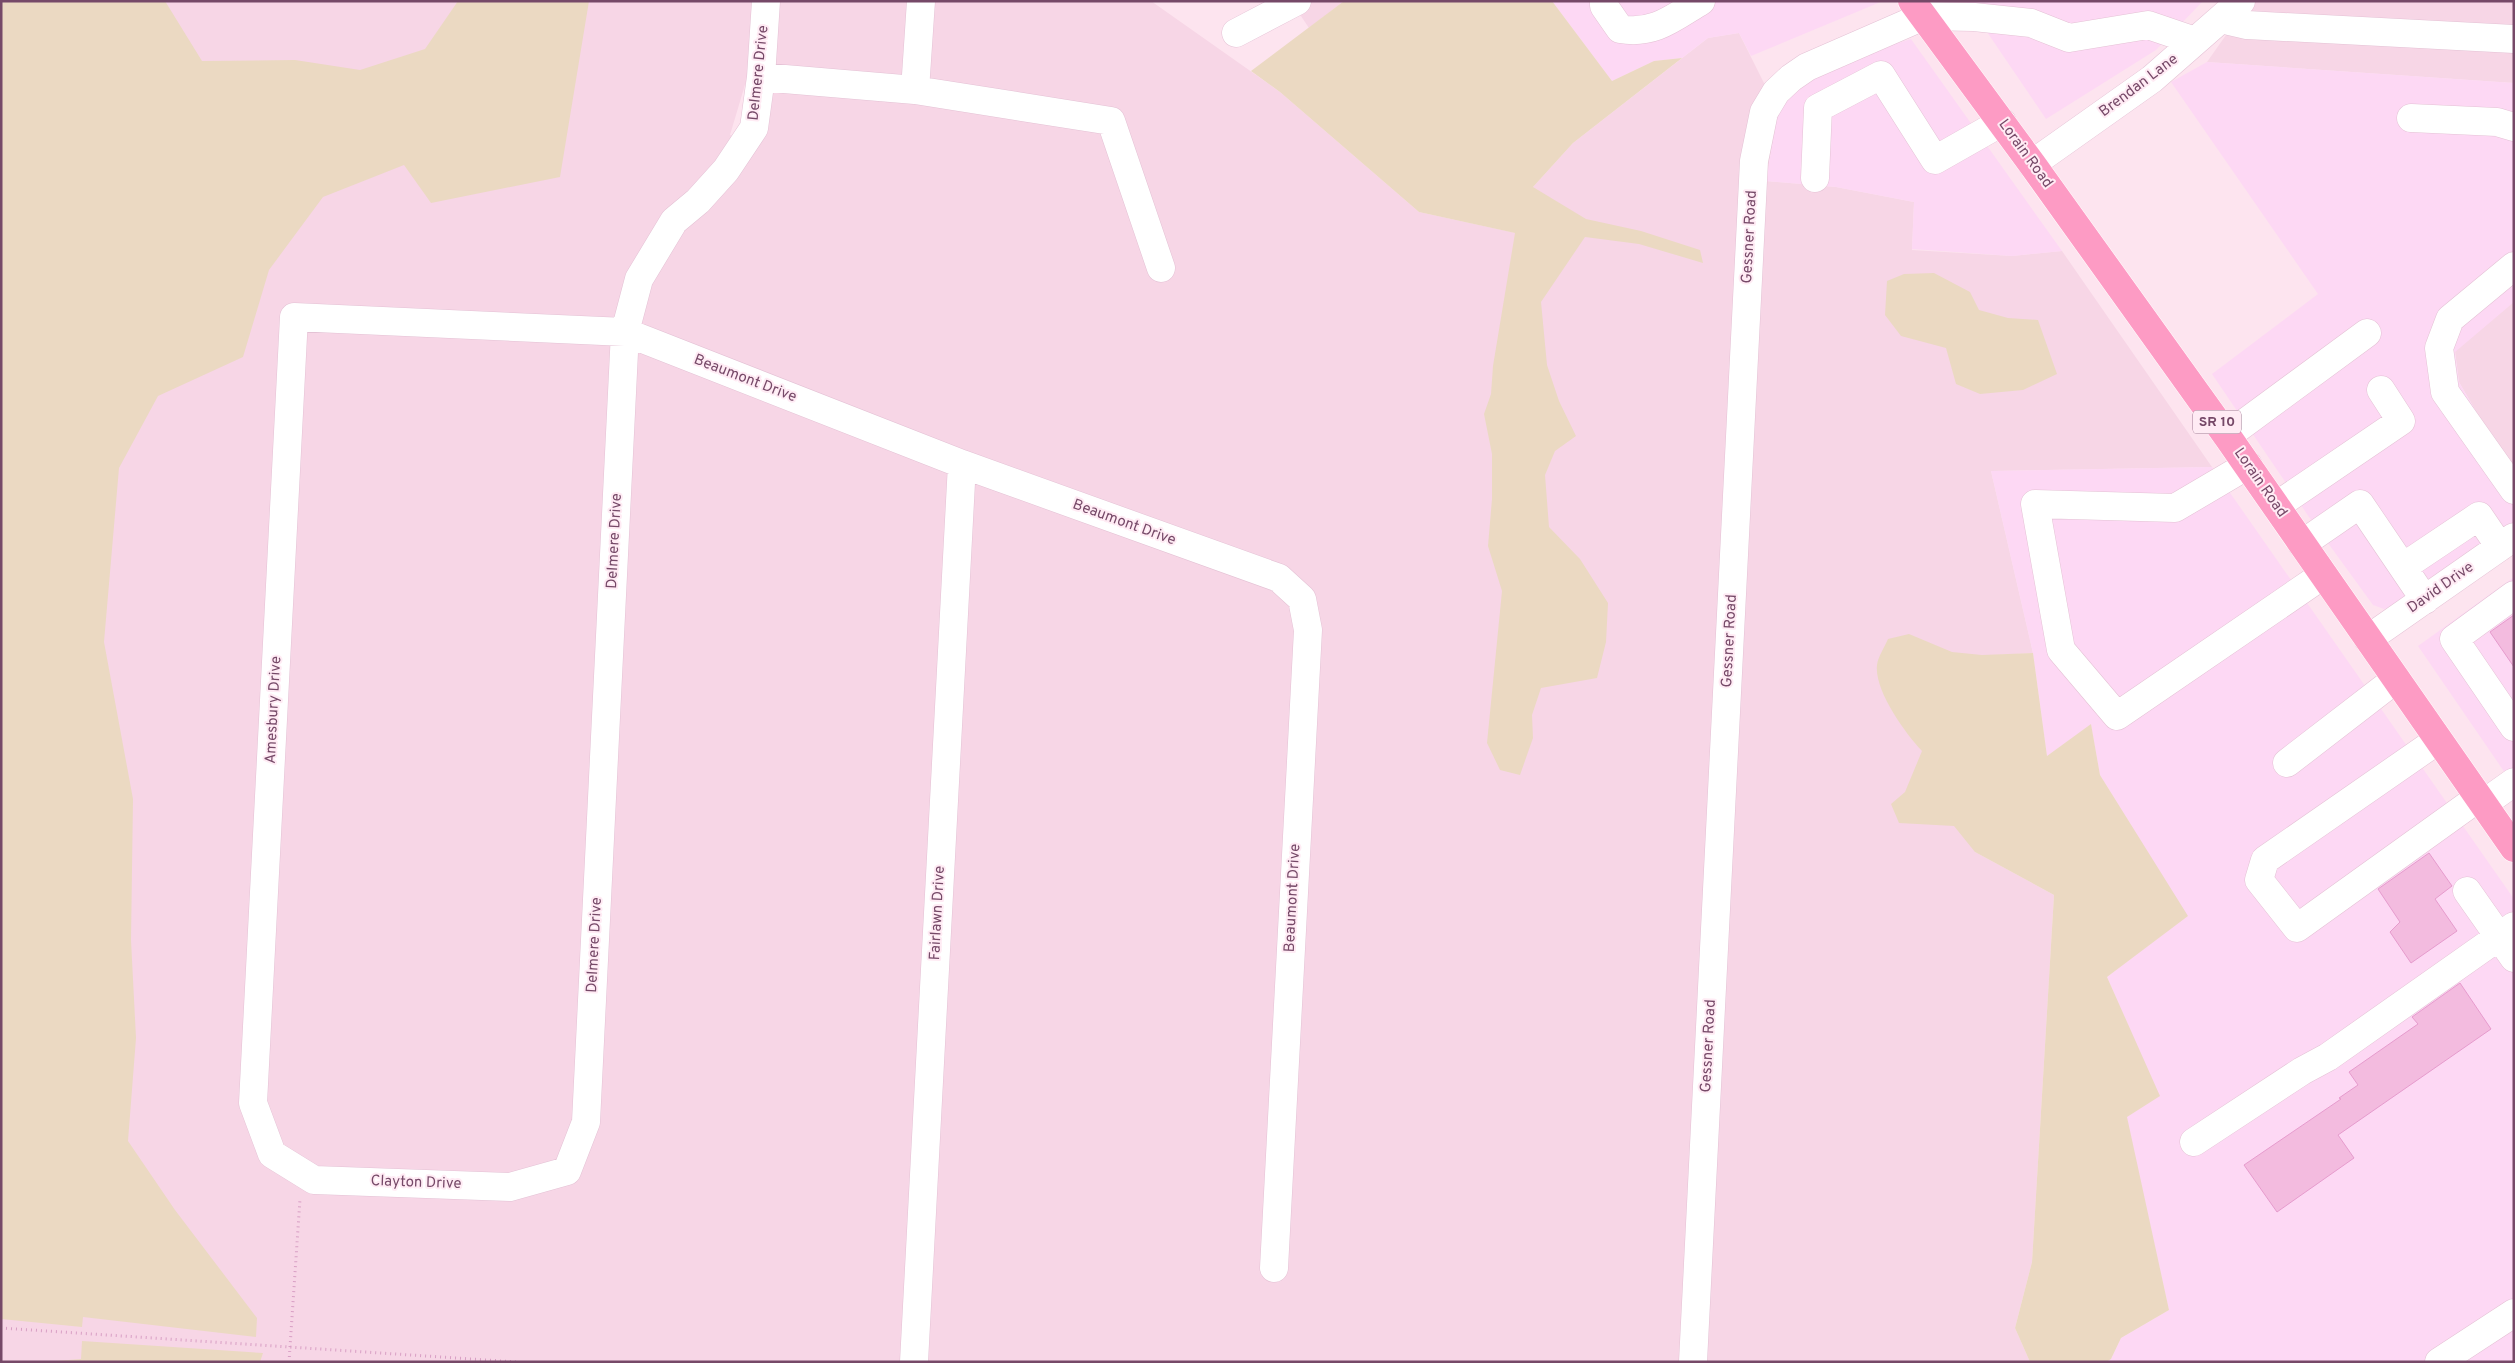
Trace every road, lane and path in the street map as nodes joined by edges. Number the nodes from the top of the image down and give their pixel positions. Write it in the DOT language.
graph roads {
  1 [pos="766,1"];
  2 [pos="921,1"];
  3 [pos="1297,1"];
  4 [pos="1604,1"];
  5 [pos="1701,1"];
  6 [pos="1918,8"];
  7 [pos="2231,10"];
  8 [pos="1236,33"];
  9 [pos="2514,39"];
  10 [pos="2195,41"];
  11 [pos="1828,58"];
  12 [pos="761,77"];
  13 [pos="915,90"];
  14 [pos="1848,92"];
  15 [pos="2411,118"];
  16 [pos="2002,122"];
  17 [pos="2514,127"];
  18 [pos="2032,164"];
  19 [pos="1815,178"];
  20 [pos="2514,266"];
  21 [pos="1161,268"];
  22 [pos="294,317"];
  23 [pos="625,332"];
  24 [pos="2367,333"];
  25 [pos="2380,390"];
  26 [pos="2227,436"];
  27 [pos="962,464"];
  28 [pos="2248,465"];
  29 [pos="2514,490"];
  30 [pos="2276,506"];
  31 [pos="2507,542"];
  32 [pos="2302,544"];
  33 [pos="2403,567"];
  34 [pos="2323,575"];
  35 [pos="2514,595"];
  36 [pos="2425,600"];
  37 [pos="2368,639"];
  38 [pos="2396,680"];
  39 [pos="2514,727"];
  40 [pos="2438,740"];
  41 [pos="2287,763"];
  42 [pos="2514,782"];
  43 [pos="2480,801"];
  44 [pos="2514,848"];
  45 [pos="2467,891"];
  46 [pos="2509,940"];
  47 [pos="253,1103"];
  48 [pos="586,1122"];
  49 [pos="2194,1142"];
  50 [pos="300,1198"];
  51 [pos="1274,1268"];
  52 [pos="2514,1313"];
  53 [pos="1,1328"];
  54 [pos="290,1347"];
  55 [pos="289,1362"];
  56 [pos="517,1362"];
  57 [pos="914,1362"];
  58 [pos="1693,1362"];
  59 [pos="2439,1362"];
  1 -- 12 [label="street, Delmere Drive"];
  2 -- 13 [label="street"];
  3 -- 8 [label="street"];
  4 -- 5 [label="street"];
  6 -- 10 [label="street"];
  6 -- 11 [label="street, Gessner Road"];
  6 -- 16 [label="main road, Lorain Road / SR 10"];
  7 -- 9 [label="street"];
  7 -- 10 [label="street, Brendan Lane"];
  10 -- 18 [label="street, Brendan Lane"];
  11 -- 14 [label="street"];
  11 -- 58 [label="street, Gessner Road"];
  12 -- 13 [label="street"];
  12 -- 23 [label="street, Delmere Drive"];
  13 -- 21 [label="street"];
  14 -- 16 [label="street"];
  14 -- 19 [label="street"];
  15 -- 17 [label="street"];
  16 -- 18 [label="main road, Lorain Road / SR 10"];
  18 -- 26 [label="main road, Lorain Road / SR 10"];
  20 -- 29 [label="street"];
  22 -- 23 [label="street, Beaumont Drive"];
  22 -- 47 [label="street, Amesbury Drive"];
  23 -- 27 [label="street, Beaumont Drive"];
  23 -- 48 [label="street, Delmere Drive"];
  24 -- 26 [label="street"];
  25 -- 30 [label="street"];
  26 -- 28 [label="main road, Lorain Road / SR 10"];
  27 -- 51 [label="street, Beaumont Drive"];
  27 -- 57 [label="street, Fairlawn Drive"];
  28 -- 30 [label="main road, Lorain Road / SR 10"];
  28 -- 34 [label="street"];
  30 -- 32 [label="main road, Lorain Road / SR 10"];
  31 -- 33 [label="street"];
  31 -- 36 [label="street, David Drive"];
  32 -- 33 [label="street"];
  32 -- 34 [label="main road, Lorain Road / SR 10"];
  33 -- 36 [label="street"];
  34 -- 37 [label="main road, Lorain Road / SR 10"];
  35 -- 39 [label="street"];
  36 -- 37 [label="street, David Drive"];
  37 -- 38 [label="main road, Lorain Road / SR 10"];
  38 -- 40 [label="main road, Lorain Road / SR 10"];
  38 -- 41 [label="street"];
  40 -- 43 [label="main road, Lorain Road / SR 10"];
  40 -- 43 [label="street"];
  42 -- 43 [label="street"];
  43 -- 44 [label="main road, Lorain Road / SR 10"];
  45 -- 46 [label="street"];
  46 -- 49 [label="street"];
  47 -- 48 [label="street, Clayton Drive"];
  50 -- 54 [label="path"];
  52 -- 59 [label="street"];
  53 -- 54 [label="path"];
  54 -- 55 [label="path"];
  54 -- 56 [label="path"];
}
